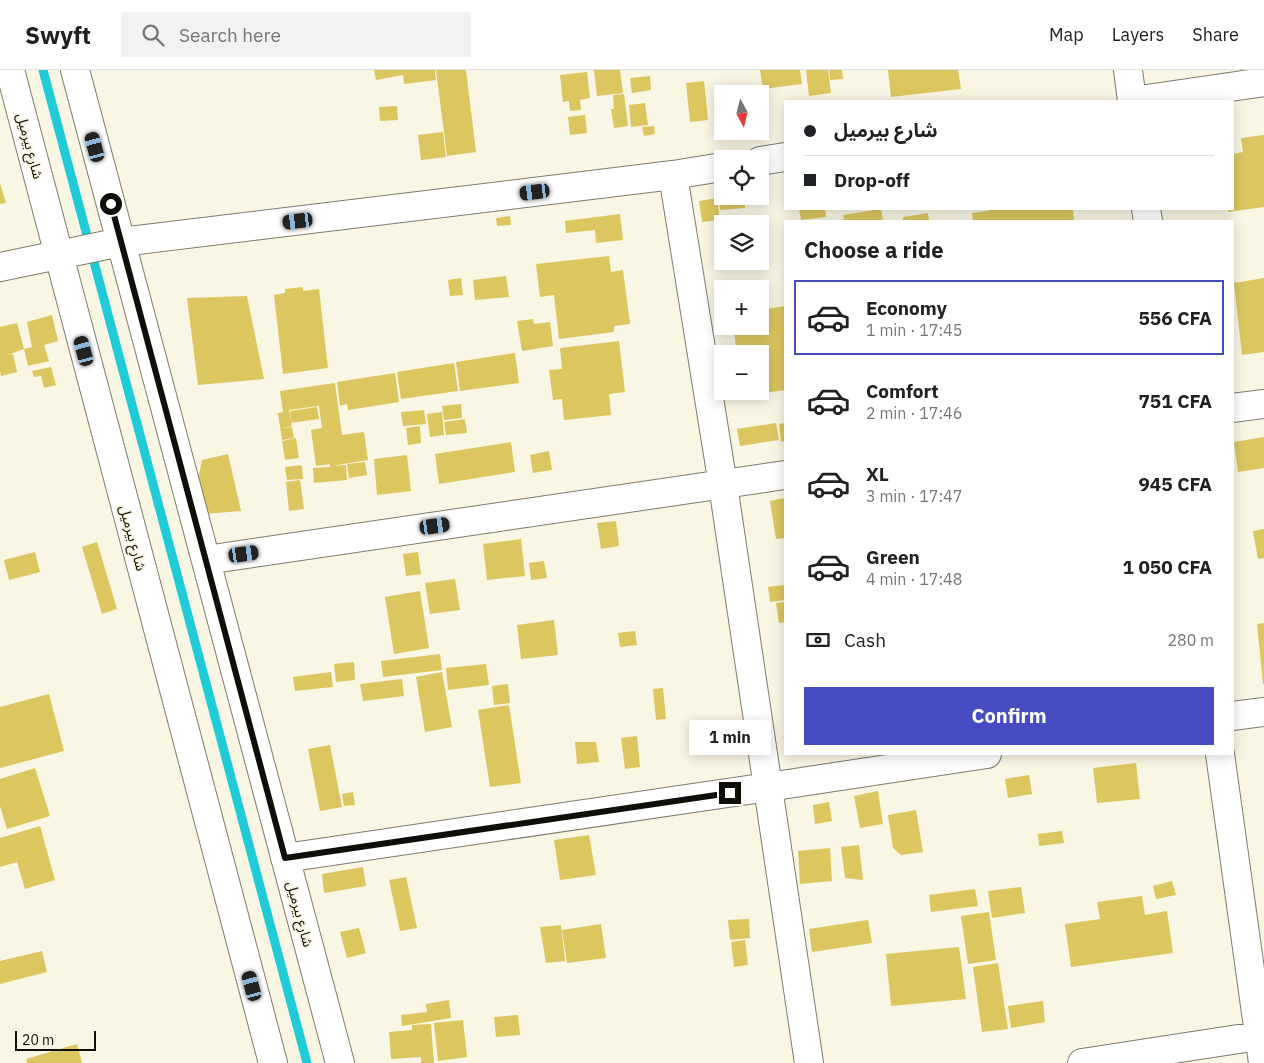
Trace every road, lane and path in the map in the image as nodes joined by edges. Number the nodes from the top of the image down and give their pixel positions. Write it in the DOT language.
graph roads {
  1 [pos="10,70"];
  2 [pos="75,70"];
  3 [pos="1128,70"];
  4 [pos="1264,82"];
  5 [pos="1133,100"];
  6 [pos="1140,100"];
  7 [pos="784,157"];
  8 [pos="769,160"];
  9 [pos="714,168"];
  10 [pos="673,175"];
  11 [pos="90,248"];
  12 [pos="0,267"];
  13 [pos="1264,404"];
  14 [pos="1234,408"];
  15 [pos="784,475"];
  16 [pos="723,485"];
  17 [pos="206,560"];
  18 [pos="1264,712"];
  19 [pos="1234,716"];
  20 [pos="981,755"];
  21 [pos="1220,755"];
  22 [pos="768,788"];
  23 [pos="285,858"];
  24 [pos="1262,1035"];
  25 [pos="273,1063"];
  26 [pos="340,1063"];
  27 [pos="809,1063"];
  28 [pos="1082,1063"];
  29 [pos="1263,1063"];
  1 -- 11 [label="street, شارع بيرميل"];
  2 -- 11 [label="street, شارع بيرميل"];
  3 -- 5 [label="street"];
  4 -- 6 [label="street"];
  7 -- 8 [label="street"];
  9 -- 10 [label="street"];
  10 -- 11 [label="street"];
  10 -- 16 [label="street"];
  11 -- 12 [label="street"];
  11 -- 17 [label="street, شارع بيرميل"];
  11 -- 25 [label="street, شارع بيرميل"];
  13 -- 14 [label="street"];
  15 -- 16 [label="street"];
  16 -- 17 [label="street"];
  16 -- 22 [label="street"];
  17 -- 23 [label="street, شارع بيرميل"];
  18 -- 19 [label="street"];
  20 -- 22 [label="street"];
  21 -- 24 [label="street"];
  22 -- 23 [label="street"];
  22 -- 27 [label="street"];
  23 -- 26 [label="street, شارع بيرميل"];
  24 -- 28 [label="street"];
  24 -- 29 [label="street"];
}
